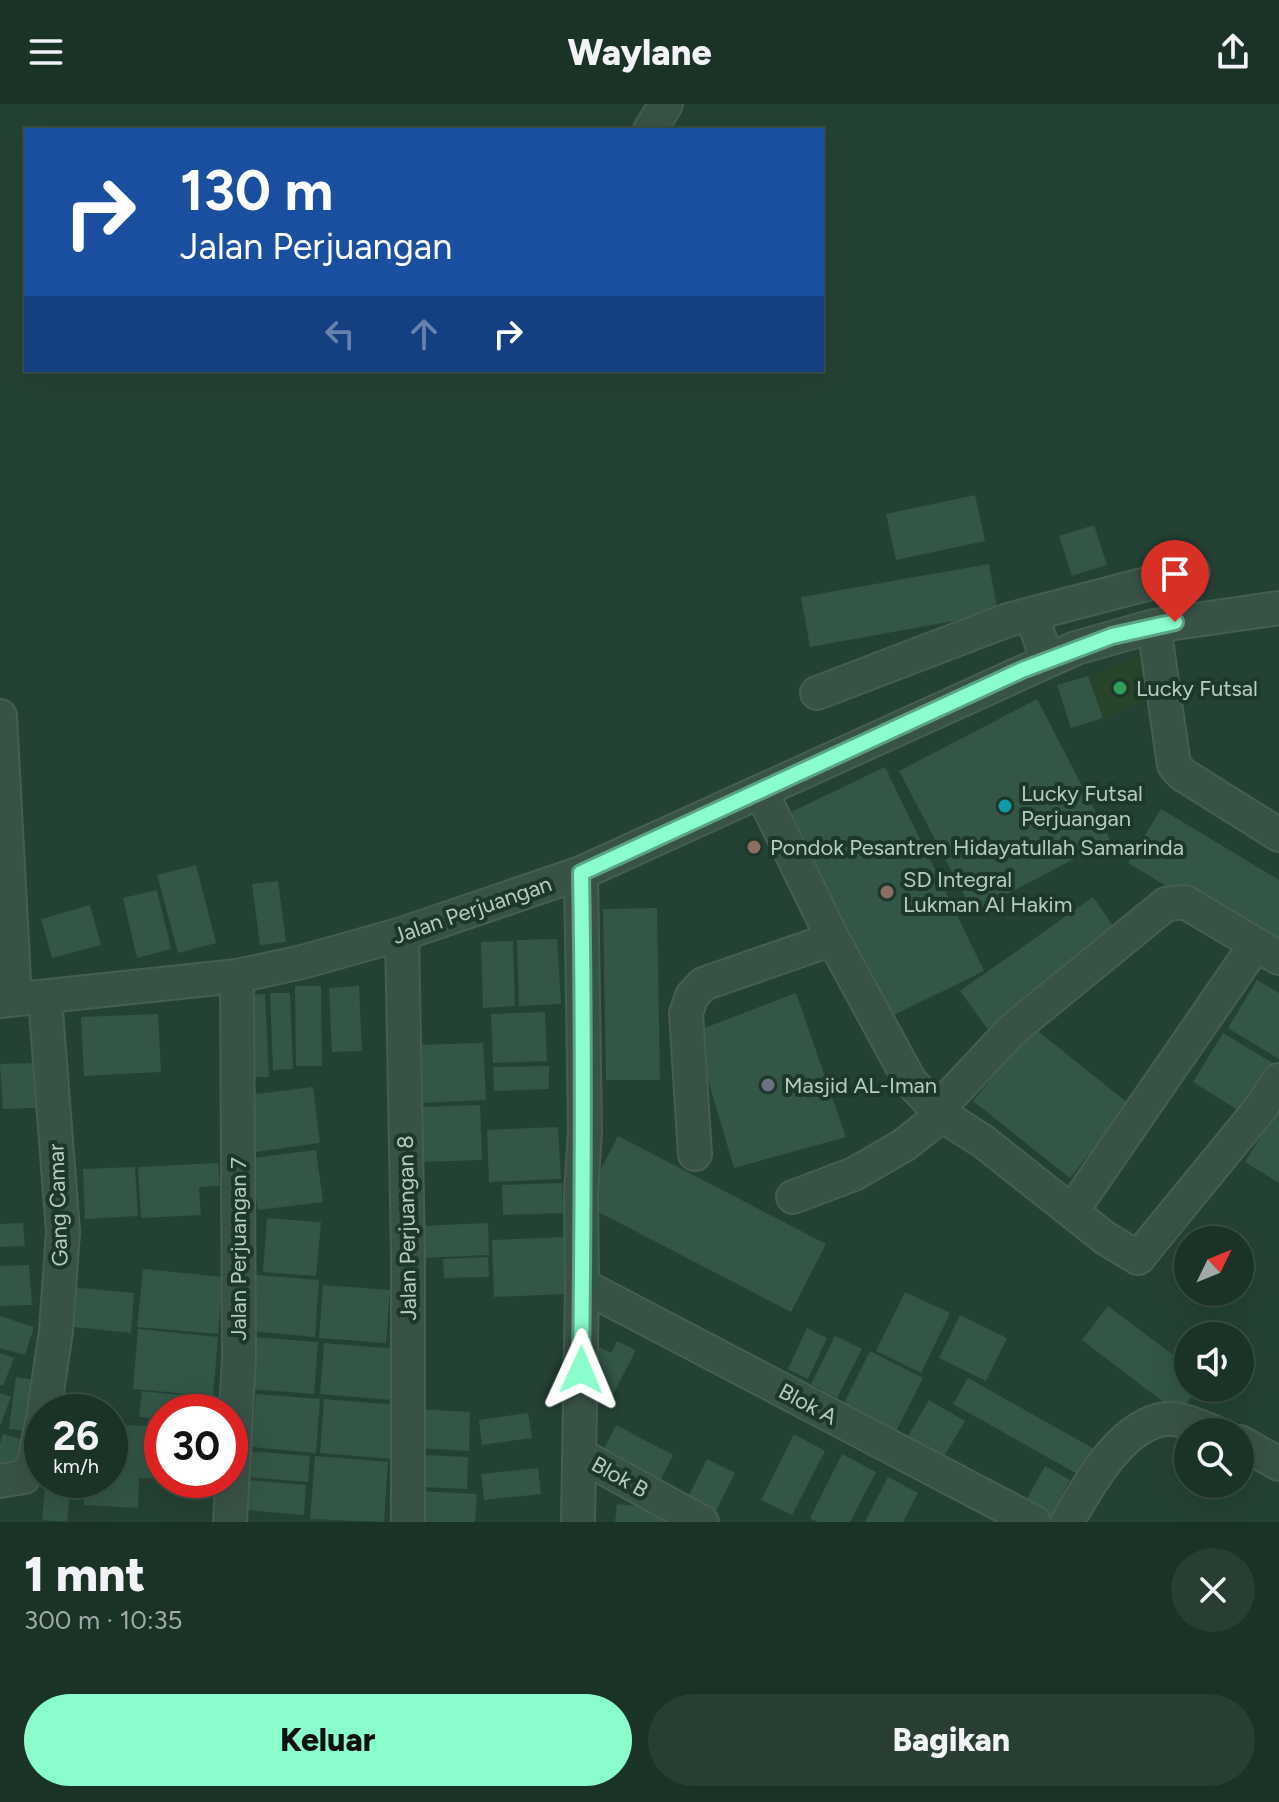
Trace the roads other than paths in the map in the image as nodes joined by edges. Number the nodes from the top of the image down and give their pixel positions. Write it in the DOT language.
graph roads {
  1 [pos="666,104"];
  2 [pos="651,128"];
  3 [pos="1193,572"];
  4 [pos="1279,608"];
  5 [pos="1027,615"];
  6 [pos="1154,626"];
  7 [pos="1047,660"];
  8 [pos="817,693"];
  9 [pos="0,716"];
  10 [pos="761,791"];
  11 [pos="1279,835"];
  12 [pos="581,873"];
  13 [pos="402,934"];
  14 [pos="833,939"];
  15 [pos="1268,951"];
  16 [pos="237,976"];
  17 [pos="20,999"];
  18 [pos="1279,1080"];
  19 [pos="940,1113"];
  20 [pos="695,1154"];
  21 [pos="793,1197"];
  22 [pos="1072,1211"];
  23 [pos="582,1285"];
  24 [pos="47,1394"];
  25 [pos="1174,1420"];
  26 [pos="1254,1450"];
  27 [pos="580,1455"];
  28 [pos="1279,1464"];
  29 [pos="24,1477"];
  30 [pos="0,1481"];
  31 [pos="230,1522"];
  32 [pos="408,1522"];
  33 [pos="578,1522"];
  34 [pos="702,1522"];
  35 [pos="1034,1522"];
  36 [pos="1067,1522"];
  1 -- 2 [label="street"];
  3 -- 5 [label="street"];
  4 -- 6 [label="street, Jalan Perjuangan"];
  5 -- 7 [label="street"];
  5 -- 8 [label="street"];
  6 -- 7 [label="street, Jalan Perjuangan"];
  6 -- 11 [label="street"];
  7 -- 10 [label="street, Jalan Perjuangan"];
  9 -- 17 [label="street, Gang Camar"];
  10 -- 12 [label="street, Jalan Perjuangan"];
  10 -- 14 [label="street"];
  12 -- 13 [label="street, Jalan Perjuangan"];
  12 -- 23 [label="street"];
  13 -- 16 [label="street, Jalan Perjuangan"];
  13 -- 32 [label="street, Jalan Perjuangan 8"];
  14 -- 19 [label="street"];
  14 -- 20 [label="street"];
  15 -- 19 [label="street"];
  15 -- 22 [label="street"];
  16 -- 17 [label="street, Jalan Perjuangan"];
  16 -- 31 [label="street, Jalan Perjuangan 7"];
  17 -- 24 [label="street, Gang Camar"];
  18 -- 22 [label="street"];
  19 -- 21 [label="street"];
  19 -- 22 [label="street"];
  23 -- 27 [label="street"];
  23 -- 35 [label="street, Blok A"];
  25 -- 36 [label="street"];
  26 -- 28 [label="street"];
  27 -- 33 [label="street"];
  27 -- 34 [label="street, Blok B"];
  29 -- 30 [label="street"];
}
